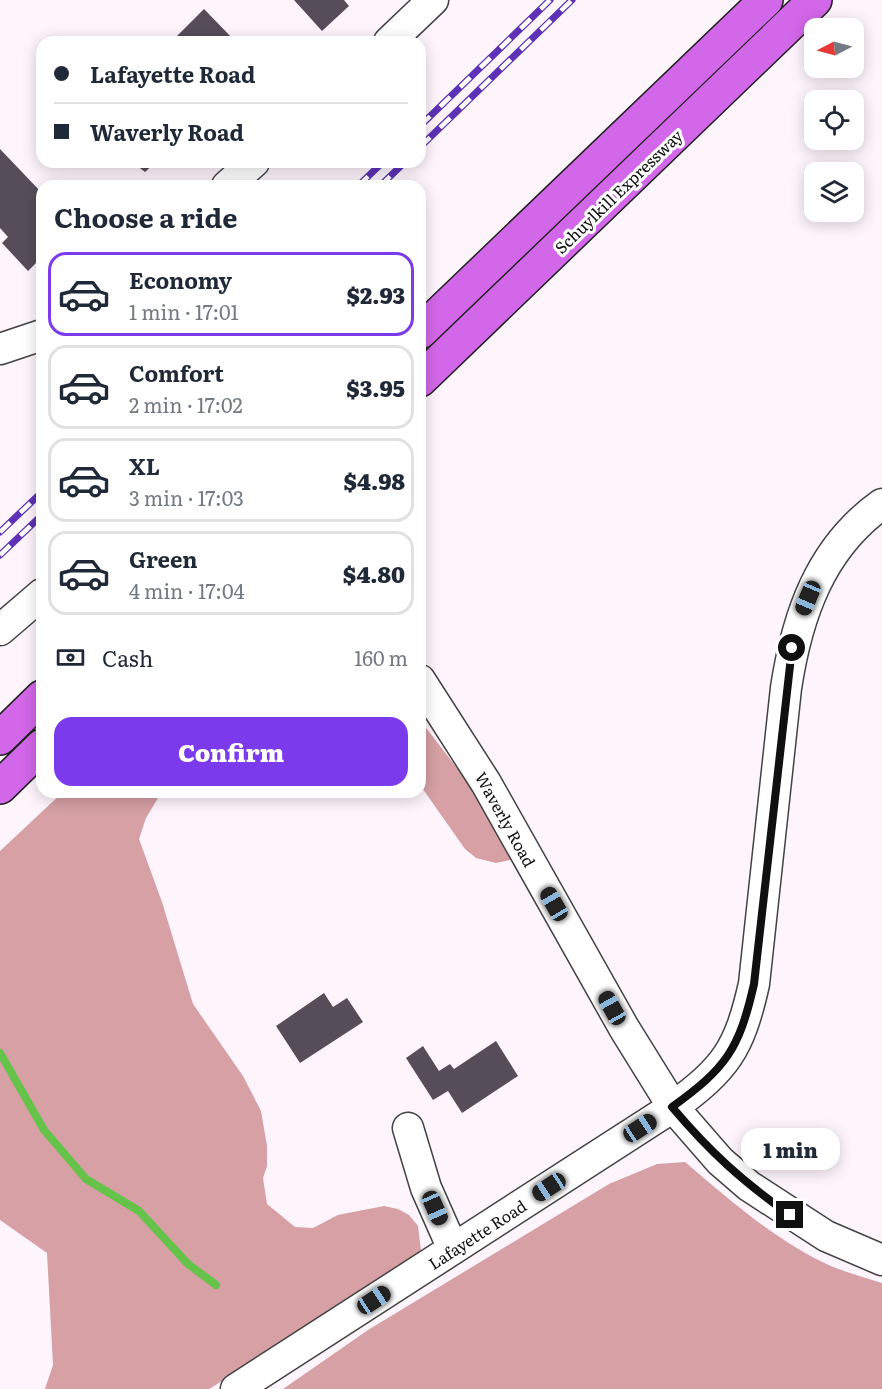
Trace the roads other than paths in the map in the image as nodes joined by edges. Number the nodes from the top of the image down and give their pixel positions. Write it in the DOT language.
graph roads {
  1 [pos="433,0"];
  2 [pos="766,0"];
  3 [pos="815,0"];
  4 [pos="395,36"];
  5 [pos="247,168"];
  6 [pos="234,180"];
  7 [pos="426,326"];
  8 [pos="36,337"];
  9 [pos="0,349"];
  10 [pos="426,374"];
  11 [pos="882,504"];
  12 [pos="36,599"];
  13 [pos="0,630"];
  14 [pos="426,689"];
  15 [pos="36,703"];
  16 [pos="0,738"];
  17 [pos="36,752"];
  18 [pos="0,787"];
  19 [pos="672,1107"];
  20 [pos="408,1128"];
  21 [pos="453,1249"];
  22 [pos="882,1260"];
  23 [pos="236,1389"];
  1 -- 4 [label="street"];
  2 -- 7 [label="highway"];
  3 -- 10 [label="highway, Schuylkill Expressway"];
  5 -- 6 [label="street"];
  8 -- 9 [label="street"];
  11 -- 19 [label="street, Lafayette Road"];
  12 -- 13 [label="street"];
  14 -- 19 [label="street, Waverly Road"];
  15 -- 16 [label="highway"];
  17 -- 18 [label="highway"];
  19 -- 21 [label="street, Lafayette Road"];
  19 -- 22 [label="street, Waverly Road"];
  20 -- 21 [label="street"];
  21 -- 23 [label="street, Lafayette Road"];
}
